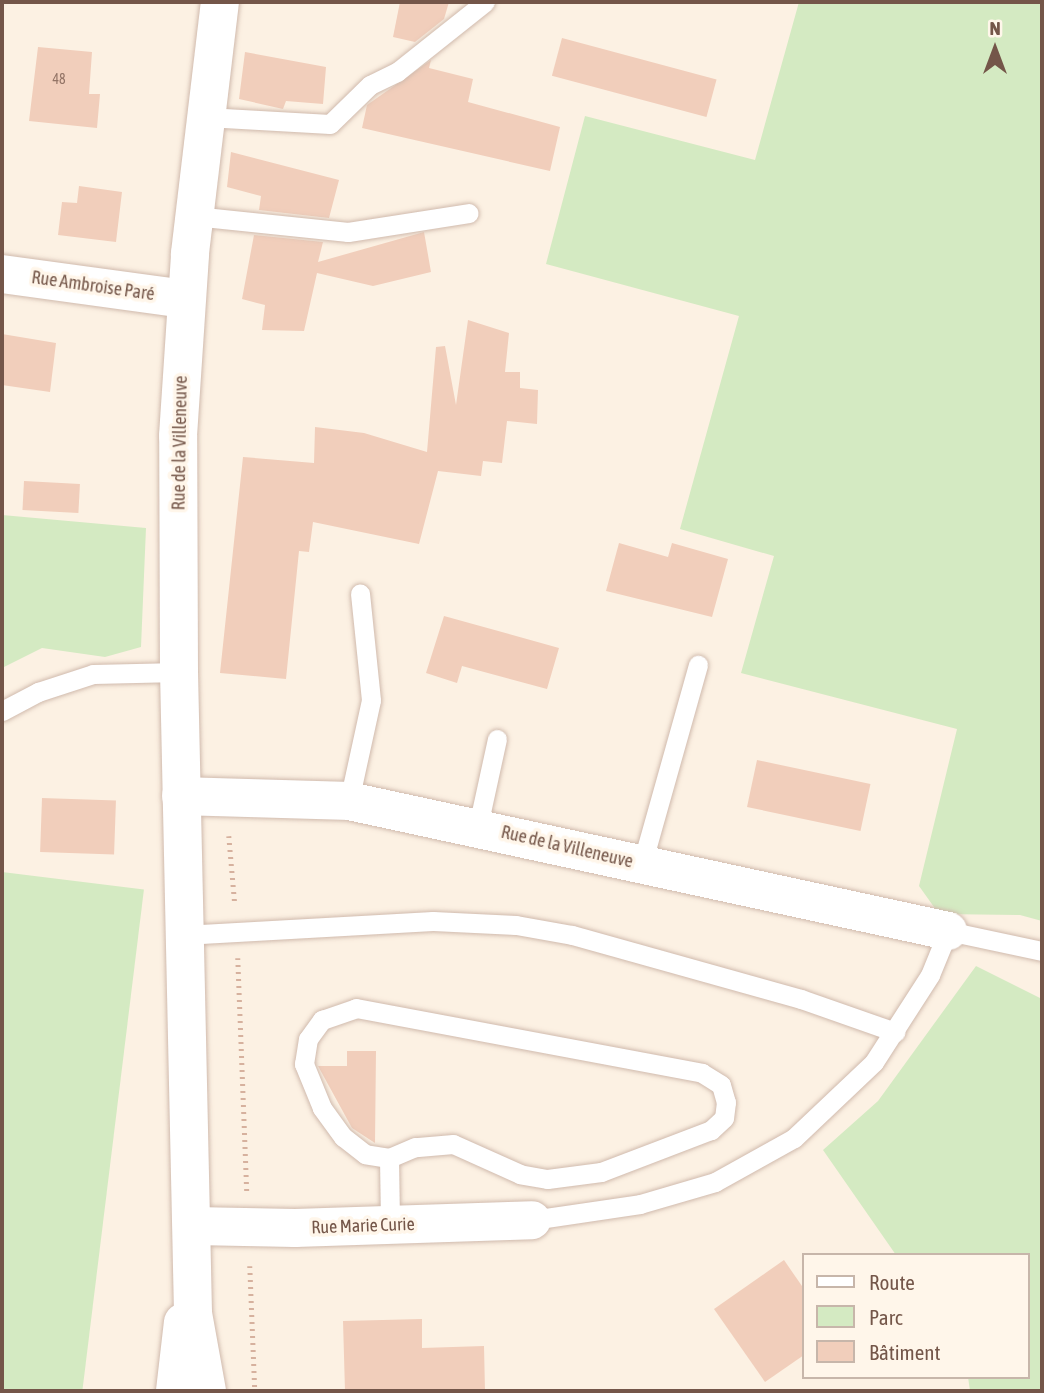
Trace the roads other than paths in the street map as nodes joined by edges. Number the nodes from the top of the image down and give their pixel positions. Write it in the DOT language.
graph roads {
  1 [pos="220,2"];
  2 [pos="485,2"];
  3 [pos="206,117"];
  4 [pos="468,213"];
  5 [pos="194,216"];
  6 [pos="2,274"];
  7 [pos="185,299"];
  8 [pos="360,594"];
  9 [pos="698,665"];
  10 [pos="179,672"];
  11 [pos="2,711"];
  12 [pos="496,739"];
  13 [pos="181,796"];
  14 [pos="349,801"];
  15 [pos="478,826"];
  16 [pos="642,864"];
  17 [pos="948,931"];
  18 [pos="183,934"];
  19 [pos="1042,951"];
  20 [pos="895,1032"];
  21 [pos="389,1158"];
  22 [pos="532,1220"];
  23 [pos="390,1225"];
  24 [pos="194,1226"];
  25 [pos="175,1391"];
  26 [pos="207,1391"];
  1 -- 3 [label="main road, Rue de la Villeneuve"];
  2 -- 3 [label="lane"];
  3 -- 5 [label="main road, Rue de la Villeneuve"];
  4 -- 5 [label="lane"];
  5 -- 7 [label="main road, Rue de la Villeneuve"];
  6 -- 7 [label="main road, Rue Ambroise Paré"];
  7 -- 10 [label="main road, Rue de la Villeneuve"];
  8 -- 14 [label="lane"];
  9 -- 16 [label="lane"];
  10 -- 11 [label="lane"];
  10 -- 13 [label="main road, Rue de la Villeneuve"];
  12 -- 15 [label="lane"];
  13 -- 14 [label="main road, Rue de la Villeneuve"];
  13 -- 18 [label="main road, Rue de la Villeneuve"];
  14 -- 15 [label="main road, Rue de la Villeneuve"];
  15 -- 16 [label="main road, Rue de la Villeneuve"];
  16 -- 17 [label="main road, Rue de la Villeneuve"];
  17 -- 19 [label="lane"];
  17 -- 20 [label="lane"];
  18 -- 20 [label="lane"];
  18 -- 24 [label="main road, Rue de la Villeneuve"];
  20 -- 22 [label="lane"];
  21 -- 21 [label="lane"];
  21 -- 23 [label="lane"];
  22 -- 23 [label="main road, Rue Marie Curie"];
  23 -- 24 [label="main road, Rue Marie Curie"];
  24 -- 25 [label="main road"];
  24 -- 26 [label="main road, Rue de la Villeneuve"];
}
